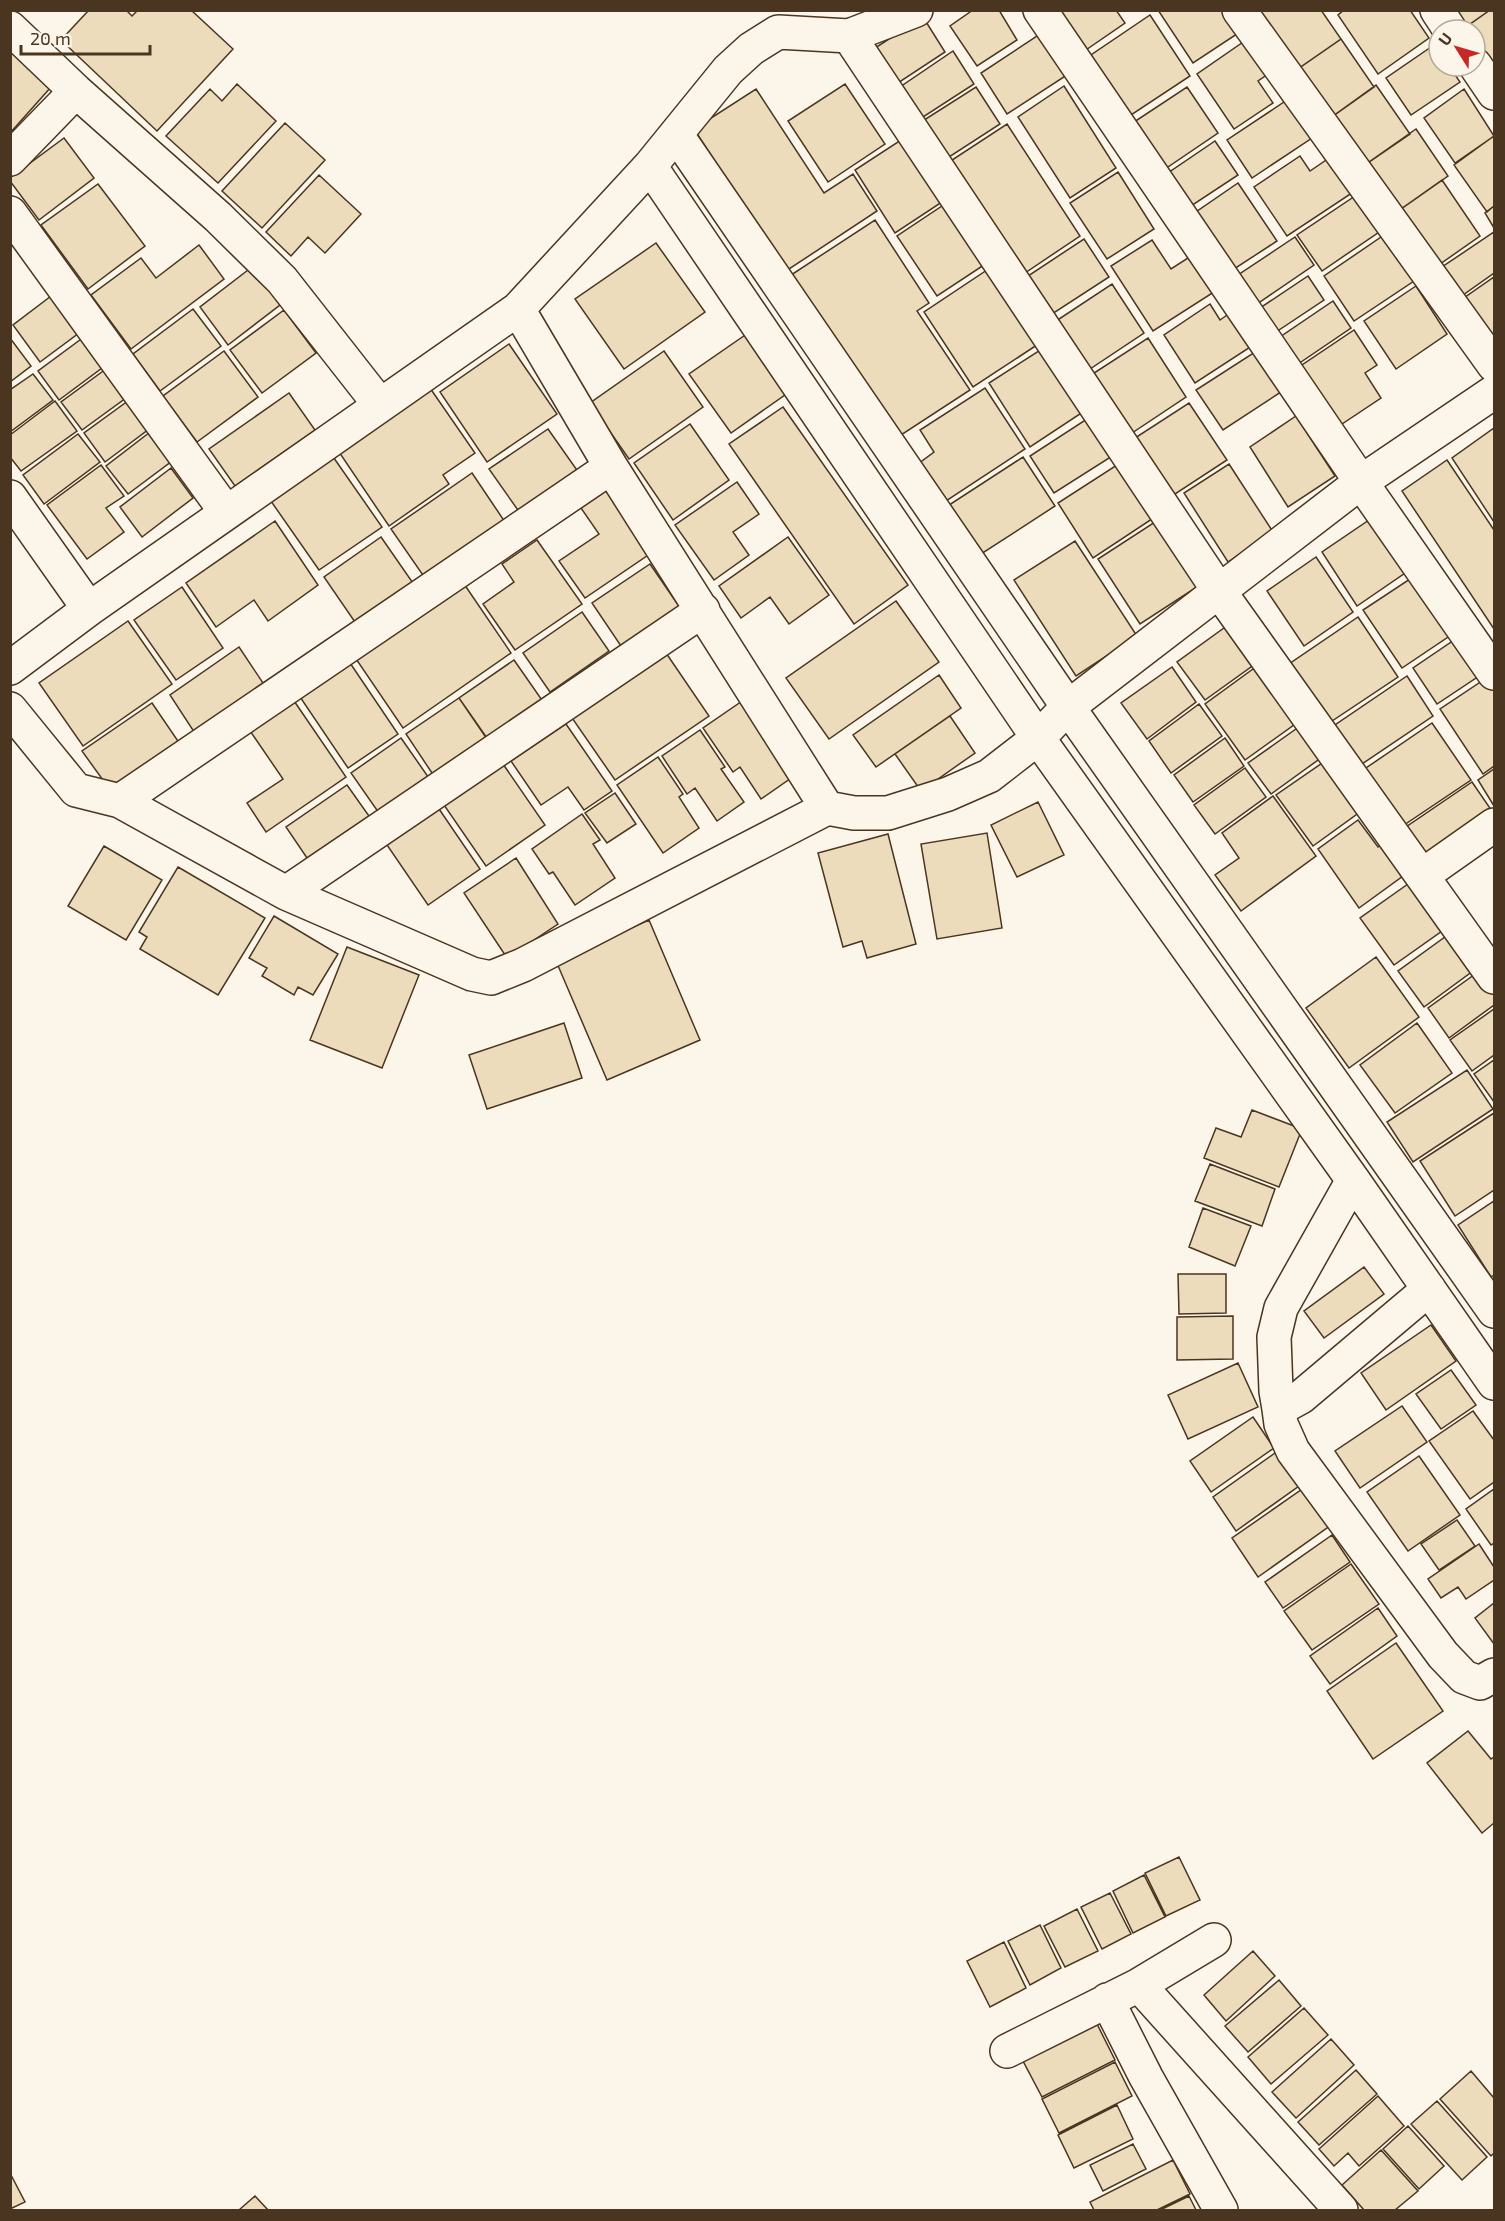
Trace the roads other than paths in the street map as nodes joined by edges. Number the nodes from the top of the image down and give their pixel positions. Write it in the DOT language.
graph roads {
  1 [pos="916,10"];
  2 [pos="1040,10"];
  3 [pos="1239,10"];
  4 [pos="10,28"];
  5 [pos="849,36"];
  6 [pos="1484,78"];
  7 [pos="76,92"];
  8 [pos="1494,93"];
  9 [pos="676,134"];
  10 [pos="10,159"];
  11 [pos="650,166"];
  12 [pos="10,213"];
  13 [pos="518,309"];
  14 [pos="1494,365"];
  15 [pos="1494,392"];
  16 [pos="380,405"];
  17 [pos="611,466"];
  18 [pos="1361,482"];
  19 [pos="10,497"];
  20 [pos="226,512"];
  21 [pos="1219,591"];
  22 [pos="89,609"];
  23 [pos="703,610"];
  24 [pos="10,668"];
  25 [pos="1494,673"];
  26 [pos="1068,707"];
  27 [pos="10,709"];
  28 [pos="1038,738"];
  29 [pos="120,801"];
  30 [pos="827,808"];
  31 [pos="1494,825"];
  32 [pos="1423,875"];
  33 [pos="286,892"];
  34 [pos="1494,977"];
  35 [pos="1353,1180"];
  36 [pos="1429,1289"];
  37 [pos="1490,1293"];
  38 [pos="1494,1383"];
  39 [pos="1279,1409"];
  40 [pos="1494,1675"];
  41 [pos="1214,1940"];
  42 [pos="1139,1985"];
  43 [pos="1107,2000"];
  44 [pos="1007,2051"];
  45 [pos="1221,2211"];
  46 [pos="1341,2211"];
  1 -- 5 [label="street"];
  2 -- 18 [label="street"];
  3 -- 14 [label="street"];
  4 -- 7 [label="street"];
  5 -- 9 [label="street"];
  5 -- 21 [label="street"];
  6 -- 8 [label="street"];
  7 -- 10 [label="street"];
  7 -- 16 [label="street"];
  9 -- 11 [label="street"];
  9 -- 26 [label="street"];
  11 -- 13 [label="street"];
  11 -- 28 [label="street"];
  12 -- 20 [label="street"];
  13 -- 16 [label="street"];
  13 -- 17 [label="street"];
  15 -- 18 [label="street"];
  16 -- 20 [label="street"];
  17 -- 23 [label="street"];
  17 -- 29 [label="street"];
  18 -- 21 [label="street"];
  18 -- 25 [label="street"];
  19 -- 22 [label="street"];
  20 -- 22 [label="street"];
  21 -- 26 [label="street"];
  21 -- 32 [label="street"];
  22 -- 24 [label="street"];
  23 -- 30 [label="street"];
  23 -- 33 [label="street"];
  26 -- 28 [label="street"];
  26 -- 37 [label="street"];
  27 -- 29 [label="street"];
  28 -- 30 [label="street"];
  28 -- 35 [label="street"];
  29 -- 33 [label="street"];
  30 -- 33 [label="street"];
  31 -- 32 [label="street"];
  32 -- 34 [label="street"];
  35 -- 36 [label="street"];
  35 -- 39 [label="street"];
  36 -- 38 [label="street"];
  36 -- 39 [label="street"];
  39 -- 40 [label="street"];
  41 -- 42 [label="street"];
  42 -- 43 [label="street"];
  42 -- 46 [label="street"];
  43 -- 44 [label="street"];
  43 -- 45 [label="street"];
}
